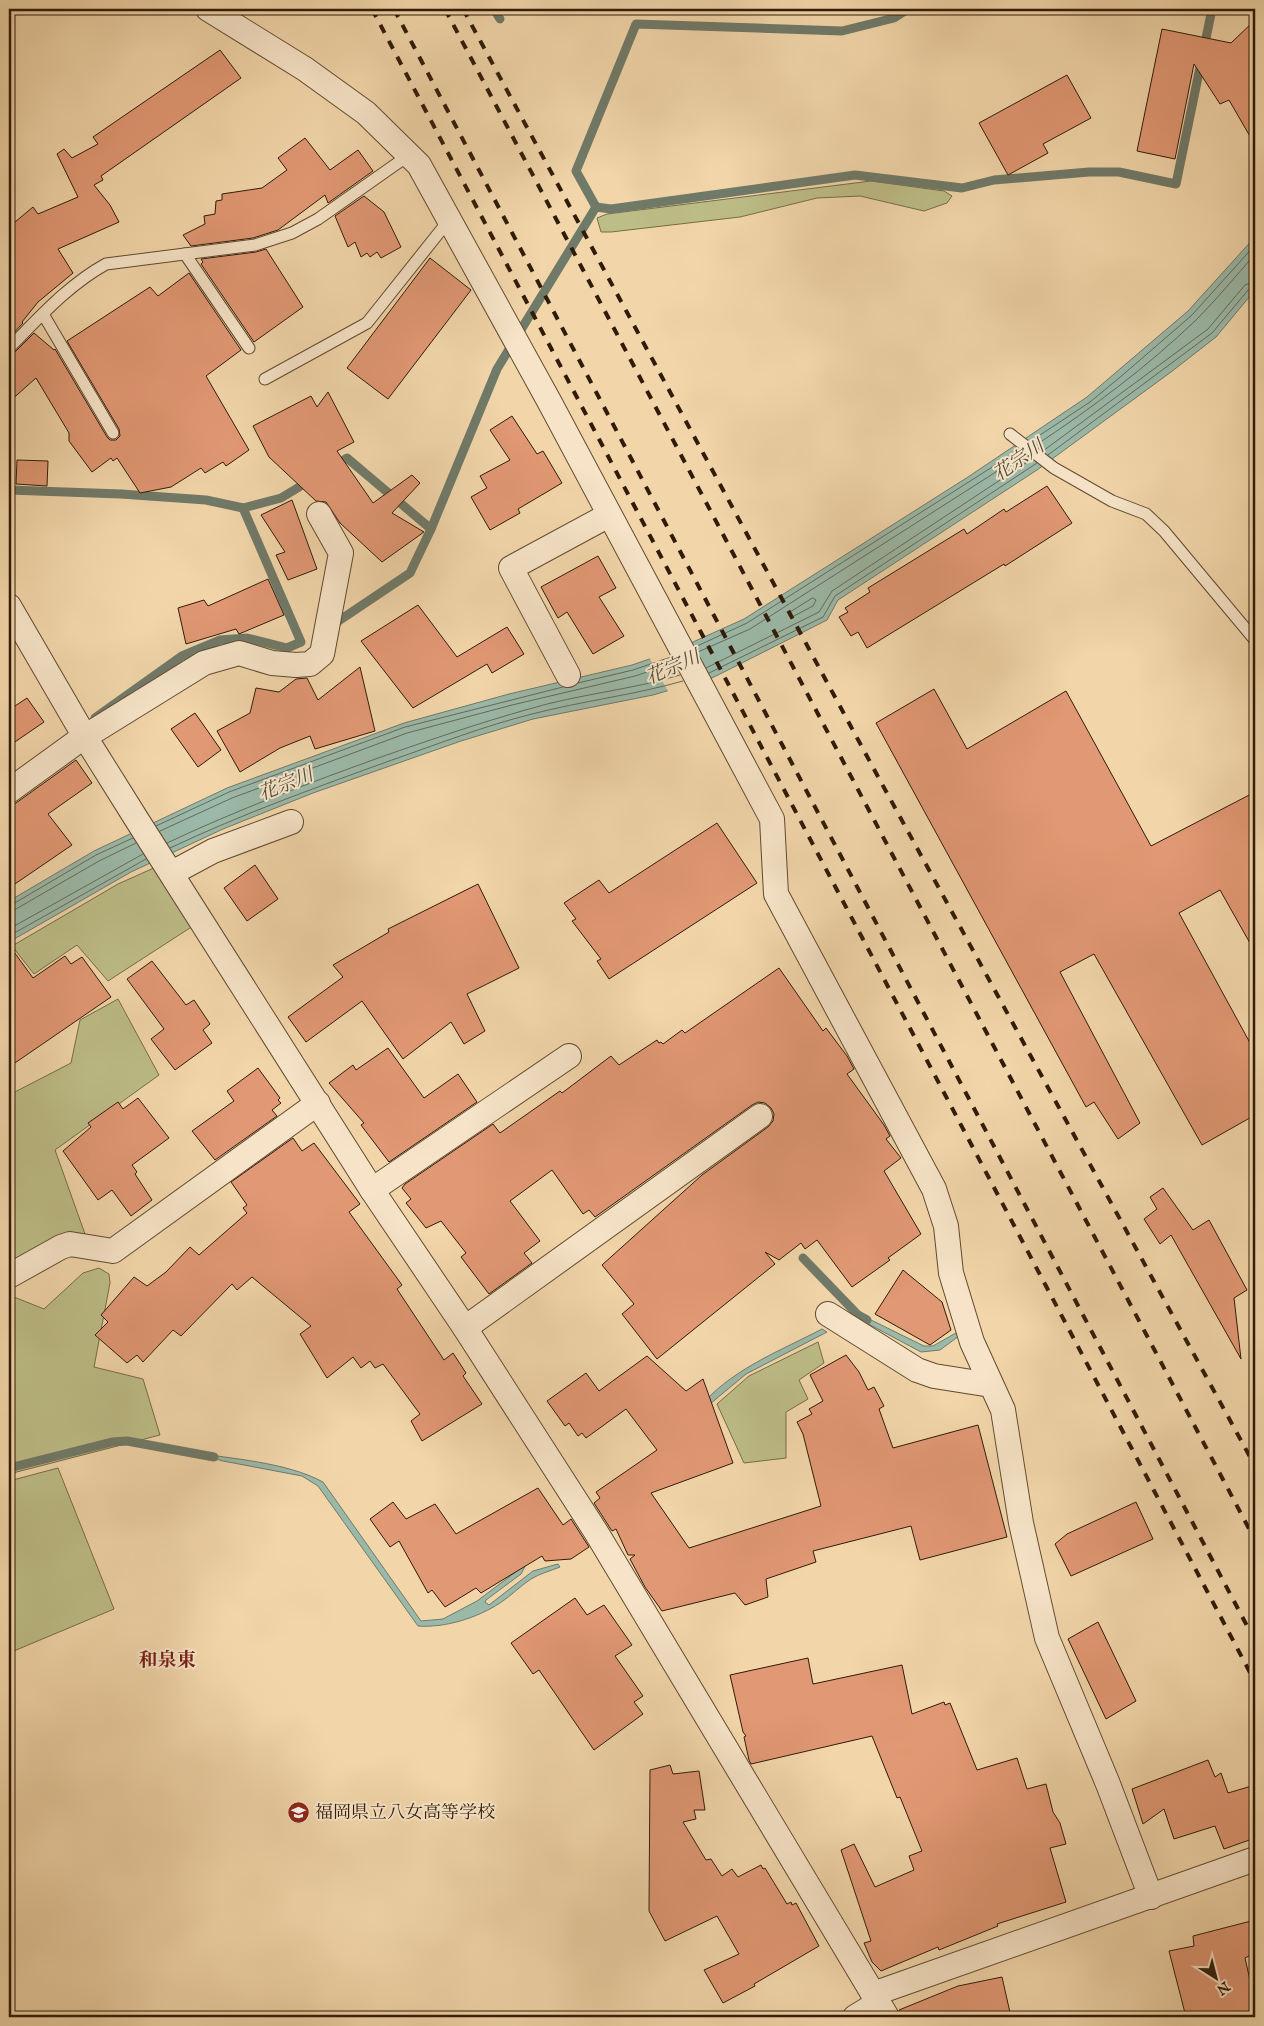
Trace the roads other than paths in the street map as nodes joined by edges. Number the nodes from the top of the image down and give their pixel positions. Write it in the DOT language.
graph roads {
  1 [pos="208,9"];
  2 [pos="409,155"];
  3 [pos="450,220"];
  4 [pos="185,254"];
  5 [pos="44,314"];
  6 [pos="9,348"];
  7 [pos="249,348"];
  8 [pos="265,379"];
  9 [pos="113,433"];
  10 [pos="1010,434"];
  11 [pos="319,514"];
  12 [pos="609,514"];
  13 [pos="9,606"];
  14 [pos="1255,640"];
  15 [pos="568,675"];
  16 [pos="85,737"];
  17 [pos="9,791"];
  18 [pos="291,822"];
  19 [pos="170,870"];
  20 [pos="569,1056"];
  21 [pos="318,1103"];
  22 [pos="760,1116"];
  23 [pos="372,1190"];
  24 [pos="9,1276"];
  25 [pos="828,1314"];
  26 [pos="465,1328"];
  27 [pos="992,1385"];
  28 [pos="1255,1859"];
  29 [pos="1151,1897"];
  30 [pos="880,2005"];
  31 [pos="855,2017"];
  1 -- 2 [label="street"];
  2 -- 3 [label="street"];
  2 -- 4 [label="lane"];
  3 -- 8 [label="lane"];
  3 -- 12 [label="street"];
  4 -- 5 [label="lane"];
  4 -- 7 [label="lane"];
  5 -- 6 [label="lane"];
  5 -- 9 [label="lane"];
  10 -- 14 [label="lane"];
  11 -- 16 [label="street"];
  12 -- 15 [label="street"];
  12 -- 27 [label="street"];
  13 -- 16 [label="street"];
  16 -- 17 [label="street"];
  16 -- 19 [label="street"];
  18 -- 19 [label="street"];
  19 -- 21 [label="street"];
  20 -- 23 [label="street"];
  21 -- 23 [label="street"];
  21 -- 24 [label="street"];
  22 -- 26 [label="street"];
  23 -- 26 [label="street"];
  25 -- 27 [label="street"];
  26 -- 30 [label="street"];
  27 -- 29 [label="street"];
  28 -- 29 [label="street"];
  29 -- 30 [label="street"];
  30 -- 31 [label="street"];
}
